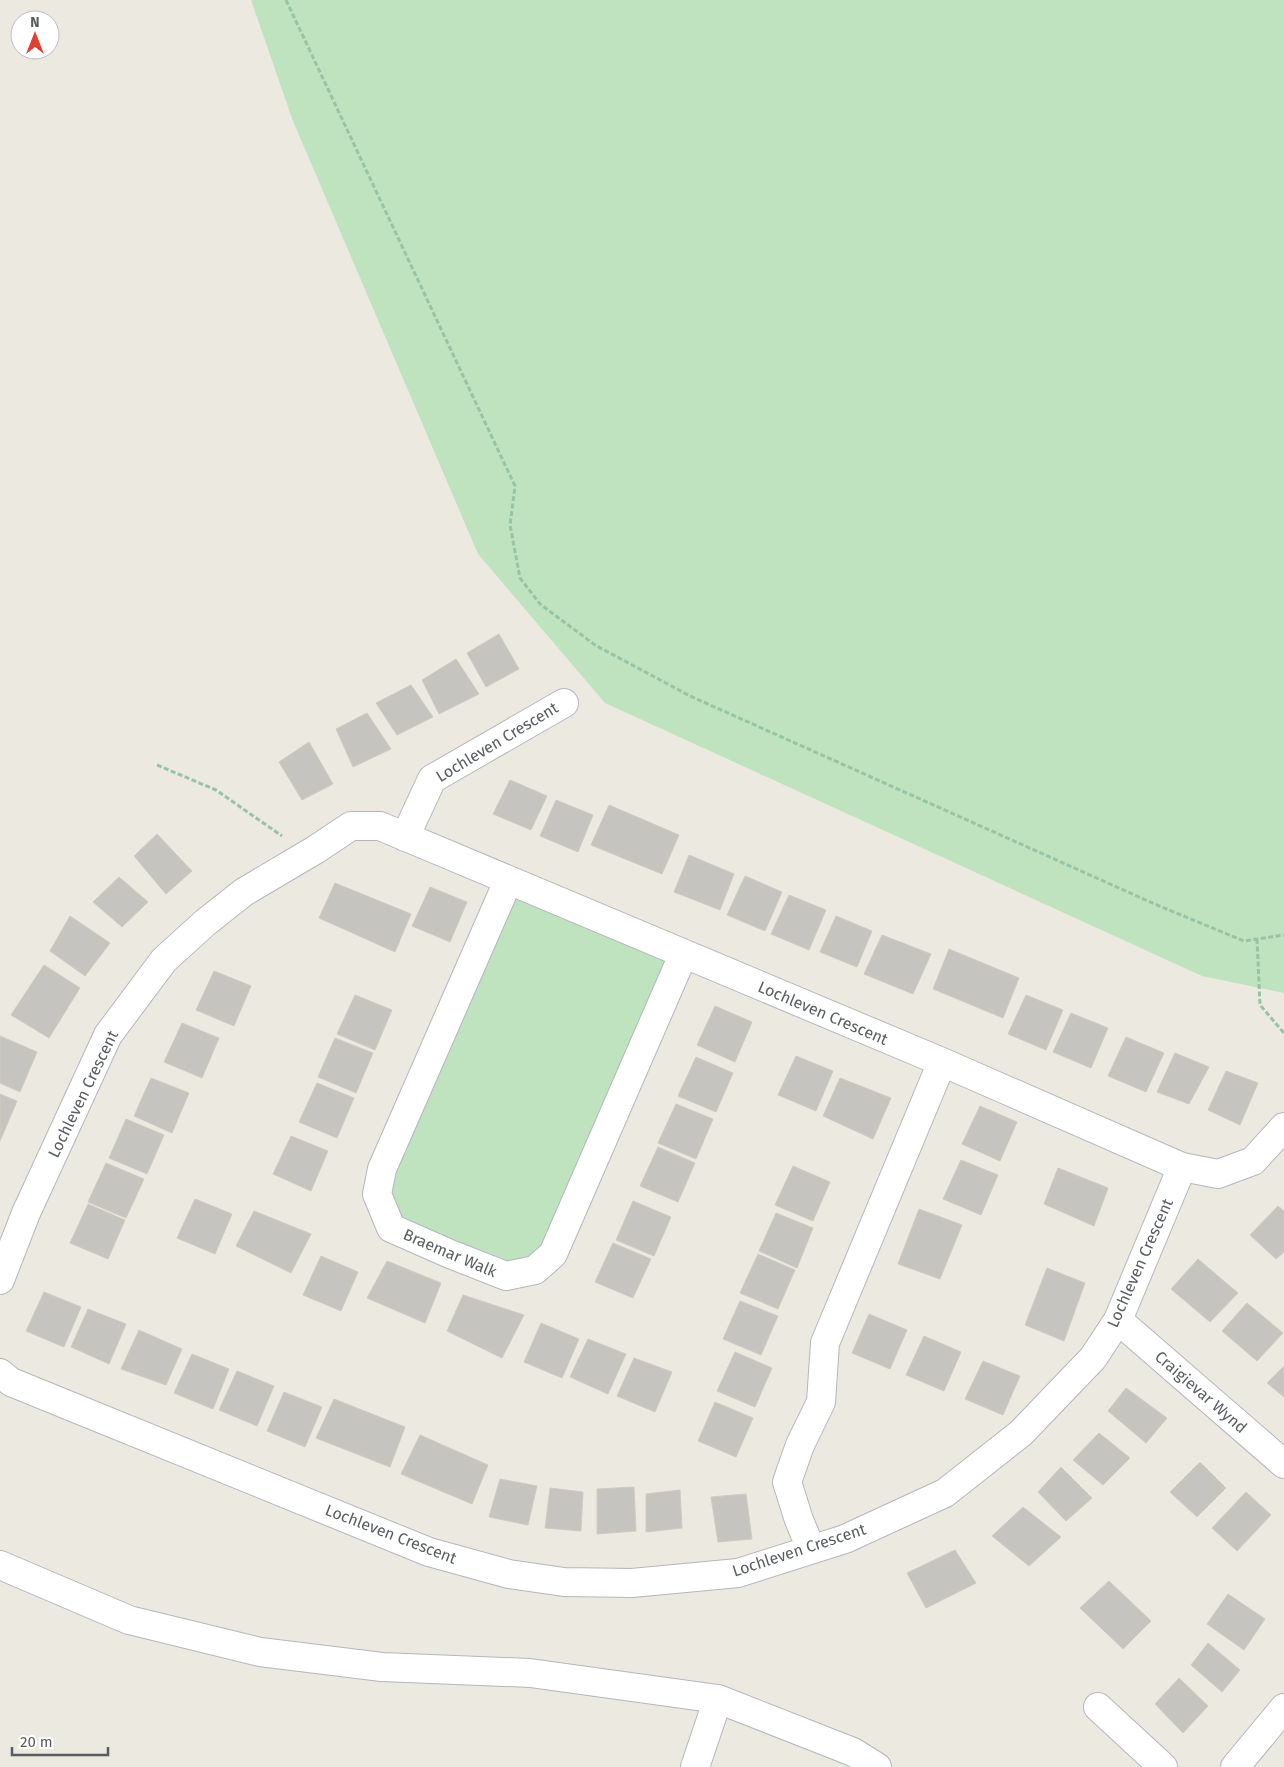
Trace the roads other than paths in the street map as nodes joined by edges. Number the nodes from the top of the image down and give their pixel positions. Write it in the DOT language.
graph roads {
  1 [pos="564,703"];
  2 [pos="406,837"];
  3 [pos="508,881"];
  4 [pos="683,955"];
  5 [pos="942,1062"];
  6 [pos="1284,1127"];
  7 [pos="1182,1167"];
  8 [pos="0,1280"];
  9 [pos="1118,1320"];
  10 [pos="0,1373"];
  11 [pos="1284,1464"];
  12 [pos="811,1549"];
  13 [pos="0,1565"];
  14 [pos="718,1699"];
  15 [pos="1098,1707"];
  16 [pos="1284,1708"];
  17 [pos="695,1767"];
  18 [pos="877,1767"];
  19 [pos="1163,1767"];
  20 [pos="1235,1767"];
  1 -- 2 [label="street, Lochleven Crescent"];
  2 -- 3 [label="street, Lochleven Crescent"];
  2 -- 8 [label="street, Lochleven Crescent"];
  3 -- 4 [label="street, Lochleven Crescent"];
  3 -- 4 [label="street, Braemar Walk"];
  4 -- 5 [label="street, Lochleven Crescent"];
  5 -- 7 [label="street, Lochleven Crescent"];
  5 -- 12 [label="street"];
  6 -- 7 [label="street"];
  7 -- 9 [label="street, Lochleven Crescent"];
  9 -- 11 [label="street, Craigievar Wynd"];
  9 -- 12 [label="street, Lochleven Crescent"];
  10 -- 12 [label="street, Lochleven Crescent"];
  13 -- 14 [label="street"];
  14 -- 17 [label="street"];
  14 -- 18 [label="street"];
  15 -- 19 [label="street"];
  16 -- 20 [label="street"];
}
